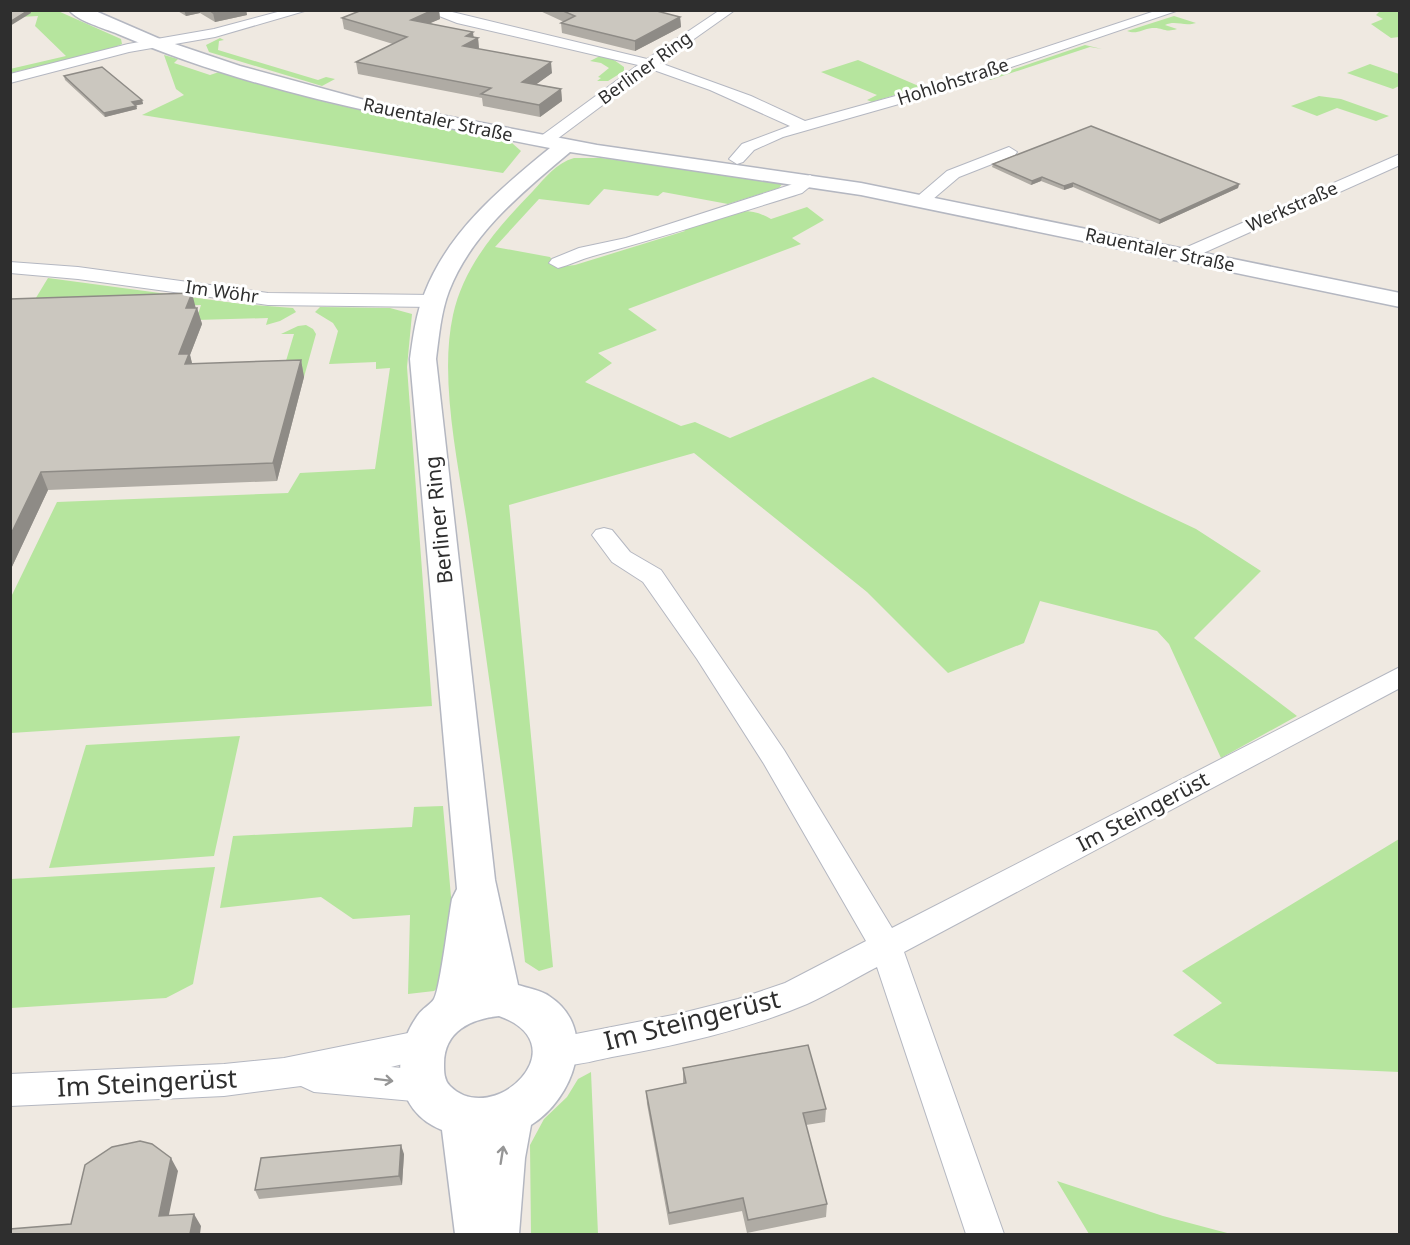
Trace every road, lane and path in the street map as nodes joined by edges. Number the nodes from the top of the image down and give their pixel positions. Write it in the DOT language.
graph roads {
  1 [pos="77,10"];
  2 [pos="302,10"];
  3 [pos="430,10"];
  4 [pos="729,10"];
  5 [pos="1173,10"];
  6 [pos="161,45"];
  7 [pos="646,65"];
  8 [pos="10,79"];
  9 [pos="592,106"];
  10 [pos="804,127"];
  11 [pos="543,142"];
  12 [pos="565,146"];
  13 [pos="1009,152"];
  14 [pos="737,159"];
  15 [pos="1400,159"];
  16 [pos="810,180"];
  17 [pos="515,187"];
  18 [pos="920,201"];
  19 [pos="1184,255"];
  20 [pos="558,263"];
  21 [pos="10,267"];
  22 [pos="1400,300"];
  23 [pos="434,301"];
  24 [pos="604,535"];
  25 [pos="1400,676"];
  26 [pos="475,879"];
  27 [pos="885,944"];
  28 [pos="499,997"];
  29 [pos="454,1009"];
  30 [pos="557,1052"];
  31 [pos="424,1065"];
  32 [pos="10,1090"];
  33 [pos="510,1114"];
  34 [pos="463,1118"];
  35 [pos="479,1234"];
  36 [pos="495,1234"];
  37 [pos="985,1234"];
  1 -- 6 [label="street, Rauentaler Straße"];
  2 -- 6 [label="street"];
  3 -- 7 [label="street"];
  4 -- 7 [label="street, Berliner Ring"];
  5 -- 10 [label="street, Hohlohstraße"];
  6 -- 8 [label="street"];
  6 -- 11 [label="street, Rauentaler Straße"];
  7 -- 9 [label="street, Berliner Ring"];
  7 -- 10 [label="street"];
  9 -- 11 [label="street, Berliner Ring"];
  9 -- 12 [label="street, Berliner Ring"];
  10 -- 14 [label="street, Hohlohstraße"];
  11 -- 12 [label="street, Rauentaler Straße"];
  11 -- 17 [label="street, Berliner Ring"];
  12 -- 16 [label="street, Rauentaler Straße"];
  12 -- 17 [label="street, Berliner Ring"];
  13 -- 18 [label="street"];
  15 -- 19 [label="street, Werkstraße"];
  16 -- 18 [label="street, Rauentaler Straße"];
  16 -- 20 [label="street"];
  17 -- 23 [label="street, Berliner Ring"];
  18 -- 19 [label="street, Rauentaler Straße"];
  19 -- 22 [label="street, Rauentaler Straße"];
  21 -- 23 [label="street, Im Wöhr"];
  23 -- 26 [label="street, Berliner Ring"];
  24 -- 27 [label="street"];
  25 -- 27 [label="street, Im Steingerüst"];
  26 -- 28 [label="street, Berliner Ring"];
  26 -- 29 [label="street, Berliner Ring"];
  27 -- 30 [label="street, Im Steingerüst"];
  27 -- 37 [label="street"];
  28 -- 29 [label="street"];
  28 -- 30 [label="street"];
  29 -- 31 [label="street"];
  30 -- 33 [label="street"];
  31 -- 32 [label="street, Im Steingerüst"];
  31 -- 34 [label="street"];
  33 -- 34 [label="street"];
  36 -- 33 [label="street, one-way"];
  34 -- 35 [label="street"];
}
